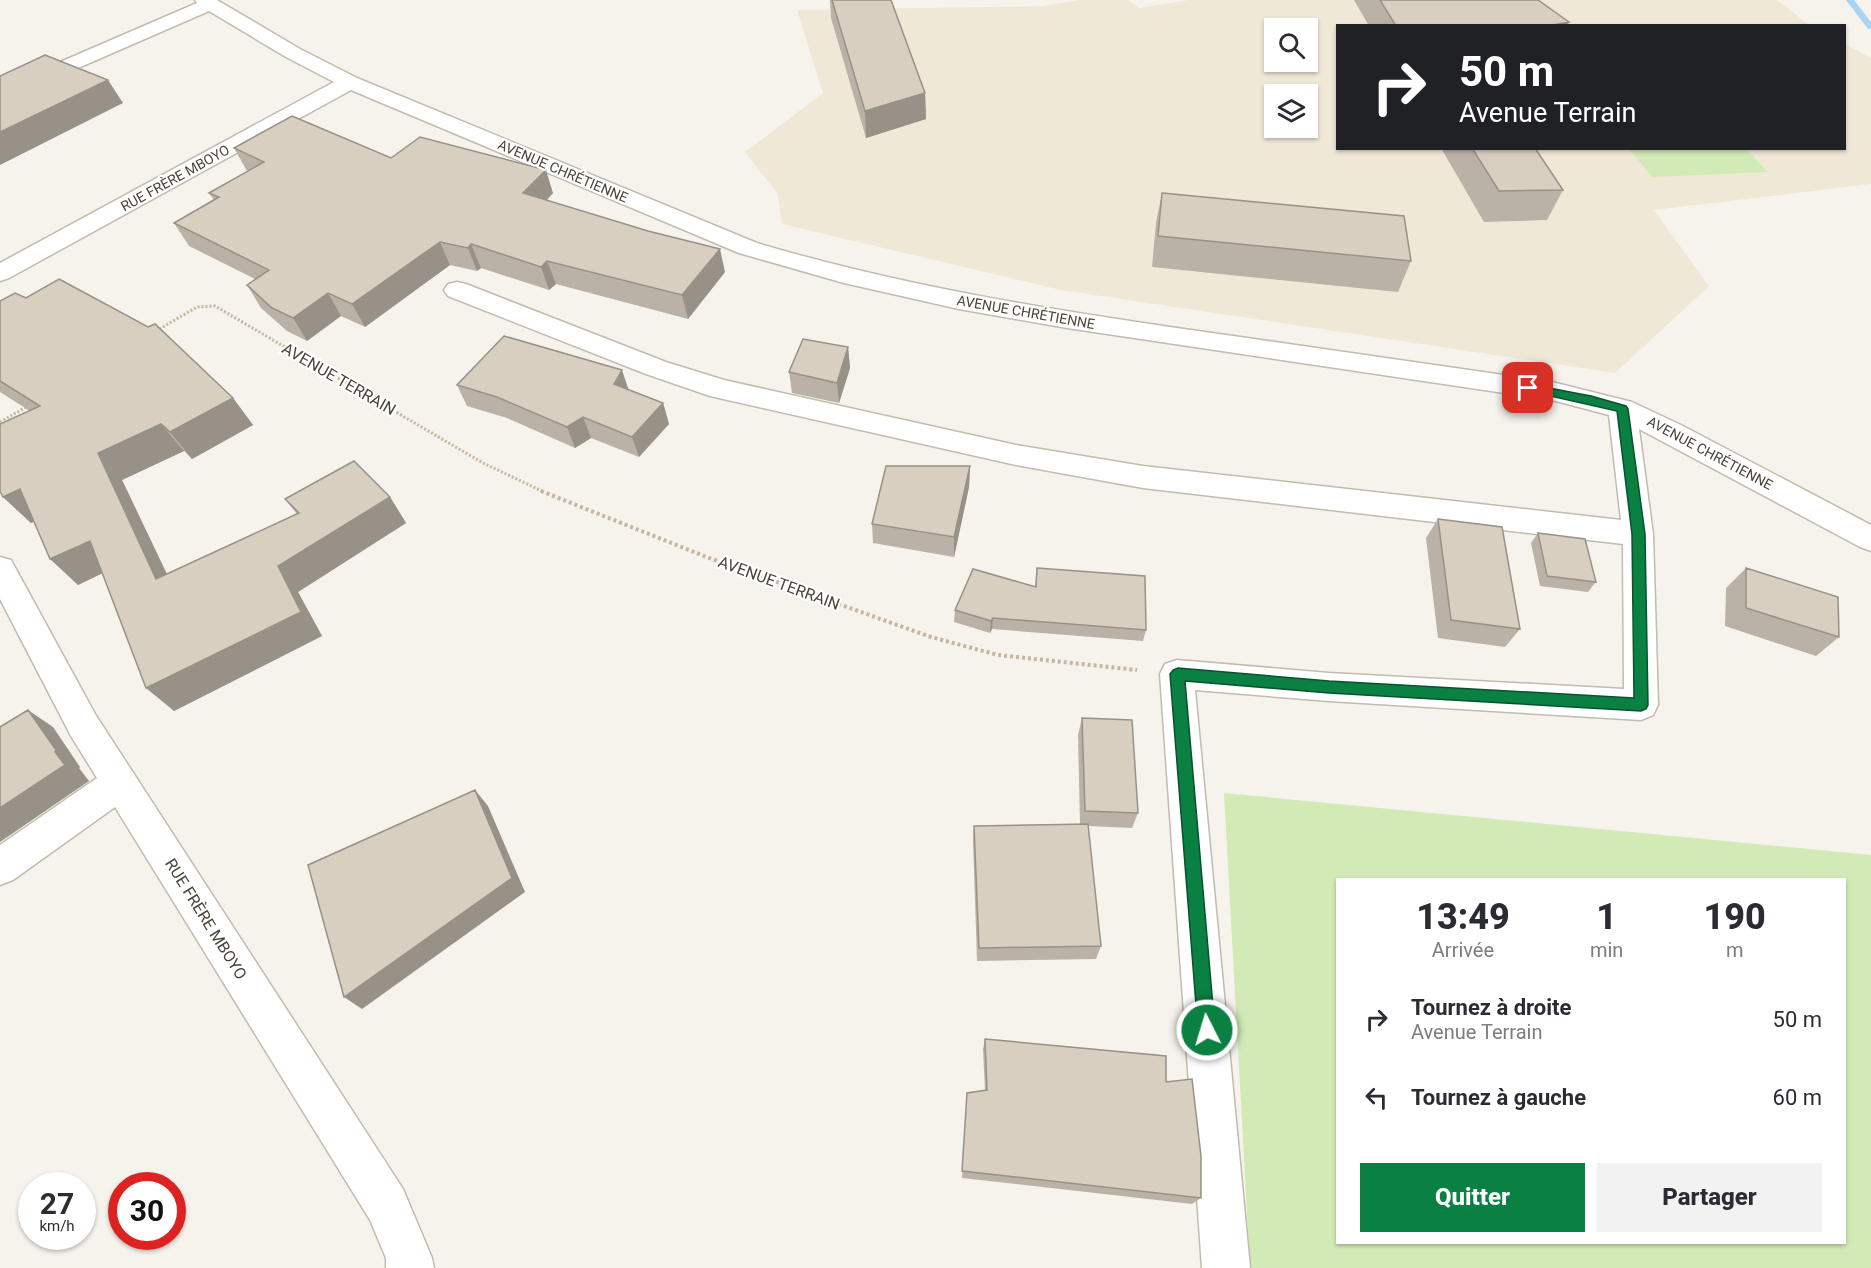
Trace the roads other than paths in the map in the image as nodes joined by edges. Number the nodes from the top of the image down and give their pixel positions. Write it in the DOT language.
graph roads {
  1 [pos="207,2"];
  2 [pos="350,82"];
  3 [pos="0,96"];
  4 [pos="0,273"];
  5 [pos="457,290"];
  6 [pos="1622,409"];
  7 [pos="1638,534"];
  8 [pos="1871,539"];
  9 [pos="0,569"];
  10 [pos="120,783"];
  11 [pos="0,867"];
  12 [pos="410,1268"];
  13 [pos="1226,1268"];
  1 -- 2 [label="street, AVENUE CHRÉTIENNE"];
  1 -- 3 [label="street"];
  2 -- 4 [label="street, RUE FRÈRE MBOYO"];
  2 -- 6 [label="street, AVENUE CHRÉTIENNE"];
  5 -- 7 [label="street"];
  6 -- 7 [label="street"];
  6 -- 8 [label="street, AVENUE CHRÉTIENNE"];
  7 -- 13 [label="street"];
  9 -- 10 [label="street, RUE FRÈRE MBOYO"];
  10 -- 11 [label="street"];
  10 -- 12 [label="street, RUE FRÈRE MBOYO"];
}
